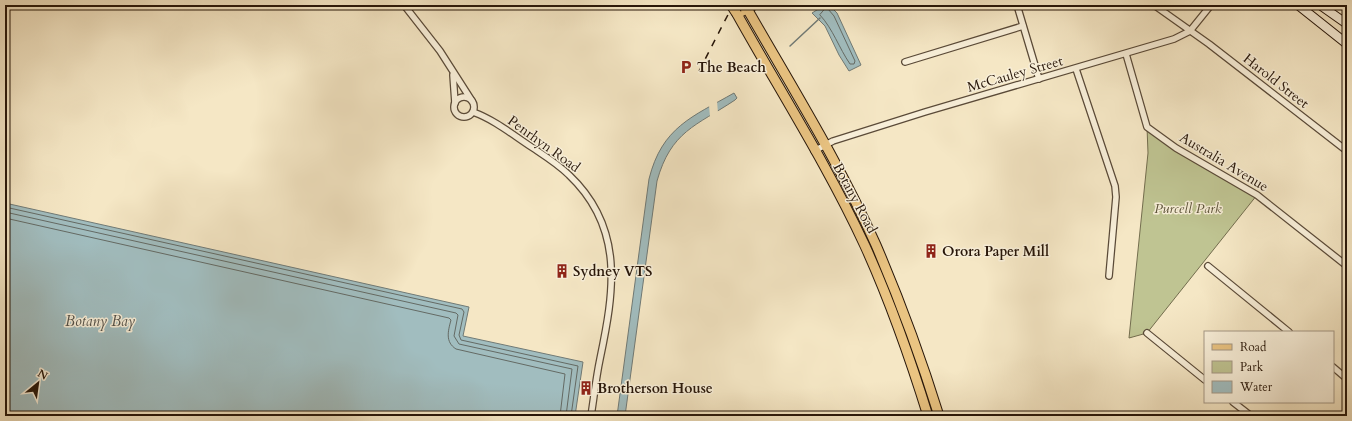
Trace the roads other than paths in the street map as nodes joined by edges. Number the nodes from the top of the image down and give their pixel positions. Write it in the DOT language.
graph roads {
  1 [pos="404,5"];
  2 [pos="731,5"];
  3 [pos="1016,5"];
  4 [pos="1154,5"];
  5 [pos="1211,5"];
  6 [pos="1298,5"];
  7 [pos="1320,5"];
  8 [pos="744,11"];
  9 [pos="1310,14"];
  10 [pos="1347,24"];
  11 [pos="1022,26"];
  12 [pos="1190,31"];
  13 [pos="1347,44"];
  14 [pos="1126,54"];
  15 [pos="905,62"];
  16 [pos="1076,69"];
  17 [pos="453,73"];
  18 [pos="1039,79"];
  19 [pos="472,101"];
  20 [pos="455,103"];
  21 [pos="473,112"];
  22 [pos="825,145"];
  23 [pos="814,151"];
  24 [pos="1347,152"];
  25 [pos="1208,266"];
  26 [pos="1347,266"];
  27 [pos="1109,276"];
  28 [pos="1288,331"];
  29 [pos="1147,333"];
  30 [pos="1334,368"];
  31 [pos="1347,378"];
  32 [pos="1204,379"];
  33 [pos="1234,403"];
  34 [pos="591,416"];
  35 [pos="928,416"];
  36 [pos="939,416"];
  37 [pos="1251,416"];
  1 -- 17 [label="street"];
  2 -- 8 [label="main road, Botany Road, bridge"];
  3 -- 11 [label="street"];
  4 -- 12 [label="street, Harold Street"];
  5 -- 12 [label="street, McCauley Street"];
  6 -- 9 [label="street"];
  7 -- 9 [label="street"];
  7 -- 10 [label="street"];
  8 -- 22 [label="main road, Botany Road"];
  8 -- 23 [label="main road, Botany Road"];
  9 -- 13 [label="street"];
  11 -- 15 [label="street"];
  11 -- 18 [label="street"];
  12 -- 14 [label="street, McCauley Street"];
  12 -- 24 [label="street, Harold Street"];
  14 -- 16 [label="street, McCauley Street"];
  14 -- 26 [label="street, Australia Avenue"];
  16 -- 18 [label="street, McCauley Street"];
  16 -- 27 [label="street"];
  17 -- 19 [label="street"];
  17 -- 20 [label="street"];
  18 -- 22 [label="street, McCauley Street"];
  19 -- 20 [label="street"];
  19 -- 21 [label="street"];
  20 -- 21 [label="street, Penrhyn Road"];
  21 -- 34 [label="street, Penrhyn Road"];
  22 -- 23 [label="street, McCauley Street"];
  22 -- 36 [label="main road, Botany Road"];
  23 -- 35 [label="main road, Botany Road"];
  25 -- 28 [label="street"];
  29 -- 32 [label="street"];
  30 -- 31 [label="street"];
  33 -- 37 [label="street"];
}
